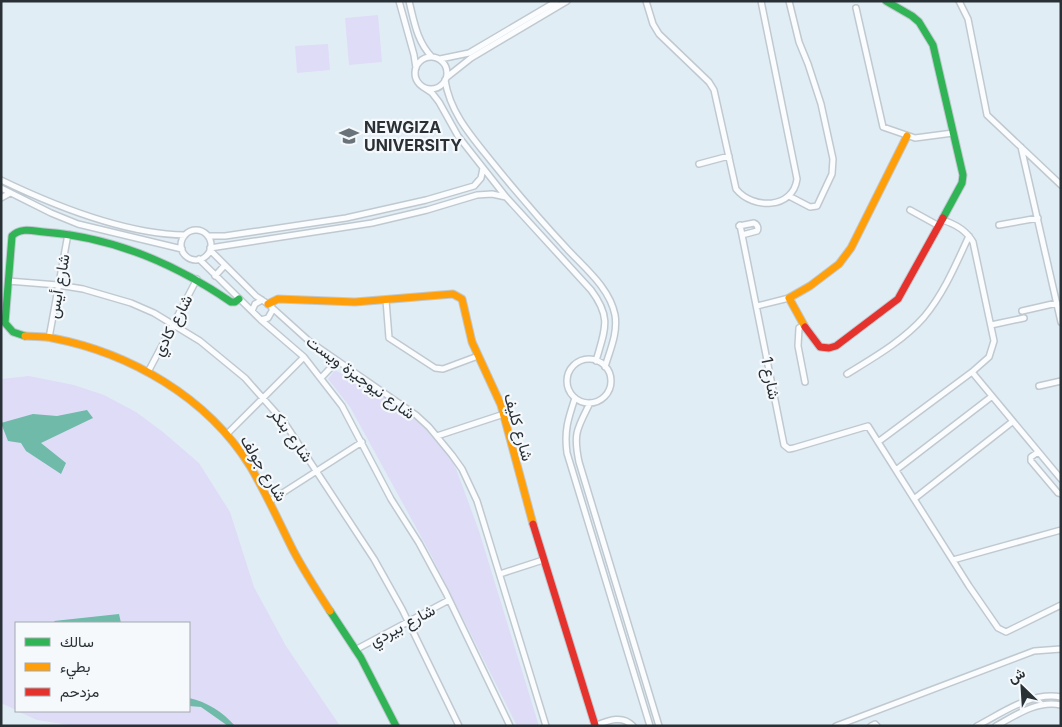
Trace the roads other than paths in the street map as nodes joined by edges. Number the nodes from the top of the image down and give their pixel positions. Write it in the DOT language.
graph roads {
  1 [pos="399,1"];
  2 [pos="409,1"];
  3 [pos="556,1"];
  4 [pos="567,1"];
  5 [pos="646,1"];
  6 [pos="761,1"];
  7 [pos="789,1"];
  8 [pos="886,1"];
  9 [pos="959,1"];
  10 [pos="856,8"];
  11 [pos="522,24"];
  12 [pos="470,55"];
  13 [pos="432,57"];
  14 [pos="440,59"];
  15 [pos="416,68"];
  16 [pos="446,79"];
  17 [pos="423,87"];
  18 [pos="953,133"];
  19 [pos="907,136"];
  20 [pos="1021,146"];
  21 [pos="729,156"];
  22 [pos="1038,163"];
  23 [pos="699,164"];
  24 [pos="483,168"];
  25 [pos="1026,171"];
  26 [pos="1,180"];
  27 [pos="1061,185"];
  28 [pos="474,186"];
  29 [pos="1,188"];
  30 [pos="10,193"];
  31 [pos="477,195"];
  32 [pos="789,196"];
  33 [pos="506,197"];
  34 [pos="1,198"];
  35 [pos="910,210"];
  36 [pos="1038,218"];
  37 [pos="940,223"];
  38 [pos="999,225"];
  39 [pos="552,232"];
  40 [pos="165,233"];
  41 [pos="68,234"];
  42 [pos="185,235"];
  43 [pos="742,235"];
  44 [pos="208,236"];
  45 [pos="969,236"];
  46 [pos="544,239"];
  47 [pos="159,243"];
  48 [pos="182,249"];
  49 [pos="210,249"];
  50 [pos="199,259"];
  51 [pos="225,265"];
  52 [pos="215,276"];
  53 [pos="197,279"];
  54 [pos="8,281"];
  55 [pos="221,282"];
  56 [pos="58,285"];
  57 [pos="214,290"];
  58 [pos="789,298"];
  59 [pos="239,299"];
  60 [pos="1057,299"];
  61 [pos="386,300"];
  62 [pos="267,304"];
  63 [pos="757,306"];
  64 [pos="252,311"];
  65 [pos="1022,311"];
  66 [pos="1024,318"];
  67 [pos="261,320"];
  68 [pos="1061,322"];
  69 [pos="173,324"];
  70 [pos="804,324"];
  71 [pos="991,325"];
  72 [pos="49,338"];
  73 [pos="478,356"];
  74 [pos="304,358"];
  75 [pos="337,361"];
  76 [pos="596,361"];
  77 [pos="605,367"];
  78 [pos="148,372"];
  79 [pos="972,372"];
  80 [pos="847,374"];
  81 [pos="321,378"];
  82 [pos="1061,381"];
  83 [pos="805,382"];
  84 [pos="1039,386"];
  85 [pos="263,396"];
  86 [pos="992,397"];
  87 [pos="575,398"];
  88 [pos="590,403"];
  89 [pos="504,414"];
  90 [pos="1012,422"];
  91 [pos="228,434"];
  92 [pos="437,436"];
  93 [pos="362,442"];
  94 [pos="878,442"];
  95 [pos="1038,452"];
  96 [pos="317,470"];
  97 [pos="896,470"];
  98 [pos="1060,476"];
  99 [pos="1061,494"];
  100 [pos="914,499"];
  101 [pos="270,501"];
  102 [pos="1061,530"];
  103 [pos="543,560"];
  104 [pos="953,560"];
  105 [pos="500,574"];
  106 [pos="449,600"];
  107 [pos="1061,605"];
  108 [pos="407,621"];
  109 [pos="1061,649"];
  110 [pos="355,650"];
  111 [pos="1061,697"];
  112 [pos="1061,705"];
  113 [pos="396,726"];
  114 [pos="459,726"];
  115 [pos="510,726"];
  116 [pos="546,726"];
  117 [pos="594,726"];
  118 [pos="633,726"];
  119 [pos="650,726"];
  120 [pos="659,726"];
  121 [pos="836,726"];
  122 [pos="871,726"];
  123 [pos="878,726"];
  124 [pos="977,726"];
  125 [pos="996,726"];
  1 -- 15 [label="street"];
  2 -- 13 [label="street"];
  3 -- 11 [label="street"];
  4 -- 11 [label="street"];
  5 -- 21 [label="street"];
  6 -- 32 [label="street"];
  7 -- 32 [label="street"];
  8 -- 18 [label="street"];
  9 -- 20 [label="street"];
  10 -- 19 [label="street"];
  11 -- 12 [label="street"];
  12 -- 14 [label="street"];
  12 -- 16 [label="street"];
  13 -- 14 [label="street"];
  13 -- 15 [label="street"];
  14 -- 16 [label="street"];
  15 -- 17 [label="street"];
  16 -- 17 [label="street"];
  16 -- 39 [label="street"];
  17 -- 24 [label="street"];
  18 -- 19 [label="street"];
  18 -- 37 [label="street"];
  19 -- 58 [label="street"];
  20 -- 22 [label="street"];
  20 -- 25 [label="street"];
  21 -- 23 [label="street"];
  21 -- 32 [label="street"];
  22 -- 25 [label="street"];
  22 -- 27 [label="street"];
  24 -- 28 [label="street"];
  24 -- 33 [label="street"];
  25 -- 36 [label="street"];
  26 -- 40 [label="street"];
  28 -- 31 [label="street"];
  28 -- 44 [label="street"];
  29 -- 30 [label="street"];
  30 -- 34 [label="street"];
  30 -- 47 [label="street"];
  31 -- 33 [label="street"];
  31 -- 49 [label="street"];
  33 -- 46 [label="street"];
  35 -- 37 [label="street"];
  36 -- 38 [label="street"];
  36 -- 60 [label="street"];
  37 -- 45 [label="street"];
  37 -- 70 [label="street"];
  39 -- 46 [label="street"];
  39 -- 77 [label="street"];
  40 -- 42 [label="street"];
  40 -- 47 [label="street"];
  41 -- 53 [label="street"];
  41 -- 54 [label="street"];
  41 -- 56 [label="street, شارع أيس"];
  42 -- 44 [label="street"];
  42 -- 48 [label="street"];
  43 -- 43 [label="street, شارع 1"];
  43 -- 63 [label="street, شارع 1"];
  44 -- 49 [label="street"];
  45 -- 71 [label="street"];
  45 -- 80 [label="street"];
  46 -- 76 [label="street"];
  47 -- 48 [label="street"];
  48 -- 50 [label="street"];
  49 -- 50 [label="street"];
  49 -- 51 [label="street, شارع نيوجيزة ويست"];
  50 -- 52 [label="street, شارع نيوجيزة ويست"];
  51 -- 52 [label="street"];
  51 -- 62 [label="street, شارع نيوجيزة ويست"];
  52 -- 55 [label="street, شارع نيوجيزة ويست"];
  53 -- 57 [label="street"];
  53 -- 69 [label="street, شارع كادي"];
  54 -- 56 [label="street, شارع بنكر"];
  54 -- 72 [label="street, شارع جولف"];
  55 -- 57 [label="street"];
  55 -- 59 [label="street, شارع نيوجيزة ويست"];
  56 -- 69 [label="street, شارع بنكر"];
  56 -- 72 [label="street, شارع أيس"];
  57 -- 59 [label="street"];
  58 -- 63 [label="street"];
  58 -- 70 [label="street"];
  59 -- 64 [label="street, شارع نيوجيزة ويست"];
  60 -- 65 [label="street"];
  60 -- 68 [label="street"];
  61 -- 62 [label="street, شارع كليف"];
  61 -- 73 [label="street, شارع كليف"];
  61 -- 73 [label="street"];
  62 -- 64 [label="street"];
  62 -- 67 [label="street"];
  62 -- 75 [label="street, شارع نيوجيزة ويست"];
  63 -- 94 [label="street, شارع 1"];
  64 -- 67 [label="street, شارع نيوجيزة ويست"];
  66 -- 71 [label="street"];
  67 -- 74 [label="street, شارع نيوجيزة ويست"];
  69 -- 78 [label="street, شارع كادي"];
  69 -- 85 [label="street, شارع بنكر"];
  70 -- 83 [label="street"];
  71 -- 79 [label="street"];
  72 -- 78 [label="street, شارع جولف"];
  73 -- 89 [label="street, شارع كليف"];
  74 -- 81 [label="street, شارع نيوجيزة ويست"];
  74 -- 85 [label="street"];
  75 -- 81 [label="street"];
  75 -- 92 [label="street, شارع نيوجيزة ويست"];
  76 -- 77 [label="street"];
  76 -- 87 [label="street"];
  77 -- 88 [label="street"];
  78 -- 91 [label="street, شارع جولف"];
  79 -- 86 [label="street"];
  79 -- 94 [label="street"];
  81 -- 93 [label="street, شارع نيوجيزة ويست"];
  82 -- 84 [label="street"];
  85 -- 91 [label="street"];
  85 -- 96 [label="street, شارع بنكر"];
  86 -- 90 [label="street"];
  86 -- 97 [label="street"];
  87 -- 88 [label="street"];
  87 -- 119 [label="street"];
  88 -- 120 [label="street"];
  89 -- 92 [label="street"];
  89 -- 103 [label="street, شارع كليف"];
  90 -- 95 [label="street"];
  90 -- 100 [label="street"];
  91 -- 101 [label="street, شارع جولف"];
  92 -- 105 [label="street, شارع نيوجيزة ويست"];
  93 -- 96 [label="street"];
  93 -- 106 [label="street, شارع نيوجيزة ويست"];
  94 -- 97 [label="street"];
  95 -- 98 [label="street"];
  95 -- 99 [label="street"];
  96 -- 101 [label="street"];
  96 -- 108 [label="street, شارع بنكر"];
  97 -- 100 [label="street"];
  100 -- 104 [label="street"];
  101 -- 110 [label="street, شارع جولف"];
  102 -- 104 [label="street"];
  103 -- 105 [label="street"];
  103 -- 117 [label="street, شارع كليف"];
  104 -- 107 [label="street"];
  105 -- 116 [label="street, شارع نيوجيزة ويست"];
  106 -- 108 [label="street, شارع بيردي"];
  106 -- 115 [label="street, شارع نيوجيزة ويست"];
  108 -- 110 [label="street, شارع بيردي"];
  108 -- 114 [label="street, شارع بنكر"];
  109 -- 121 [label="street"];
  110 -- 113 [label="street, شارع جولف"];
  111 -- 124 [label="street"];
  112 -- 125 [label="street"];
  117 -- 118 [label="street"];
  122 -- 123 [label="street"];
}
